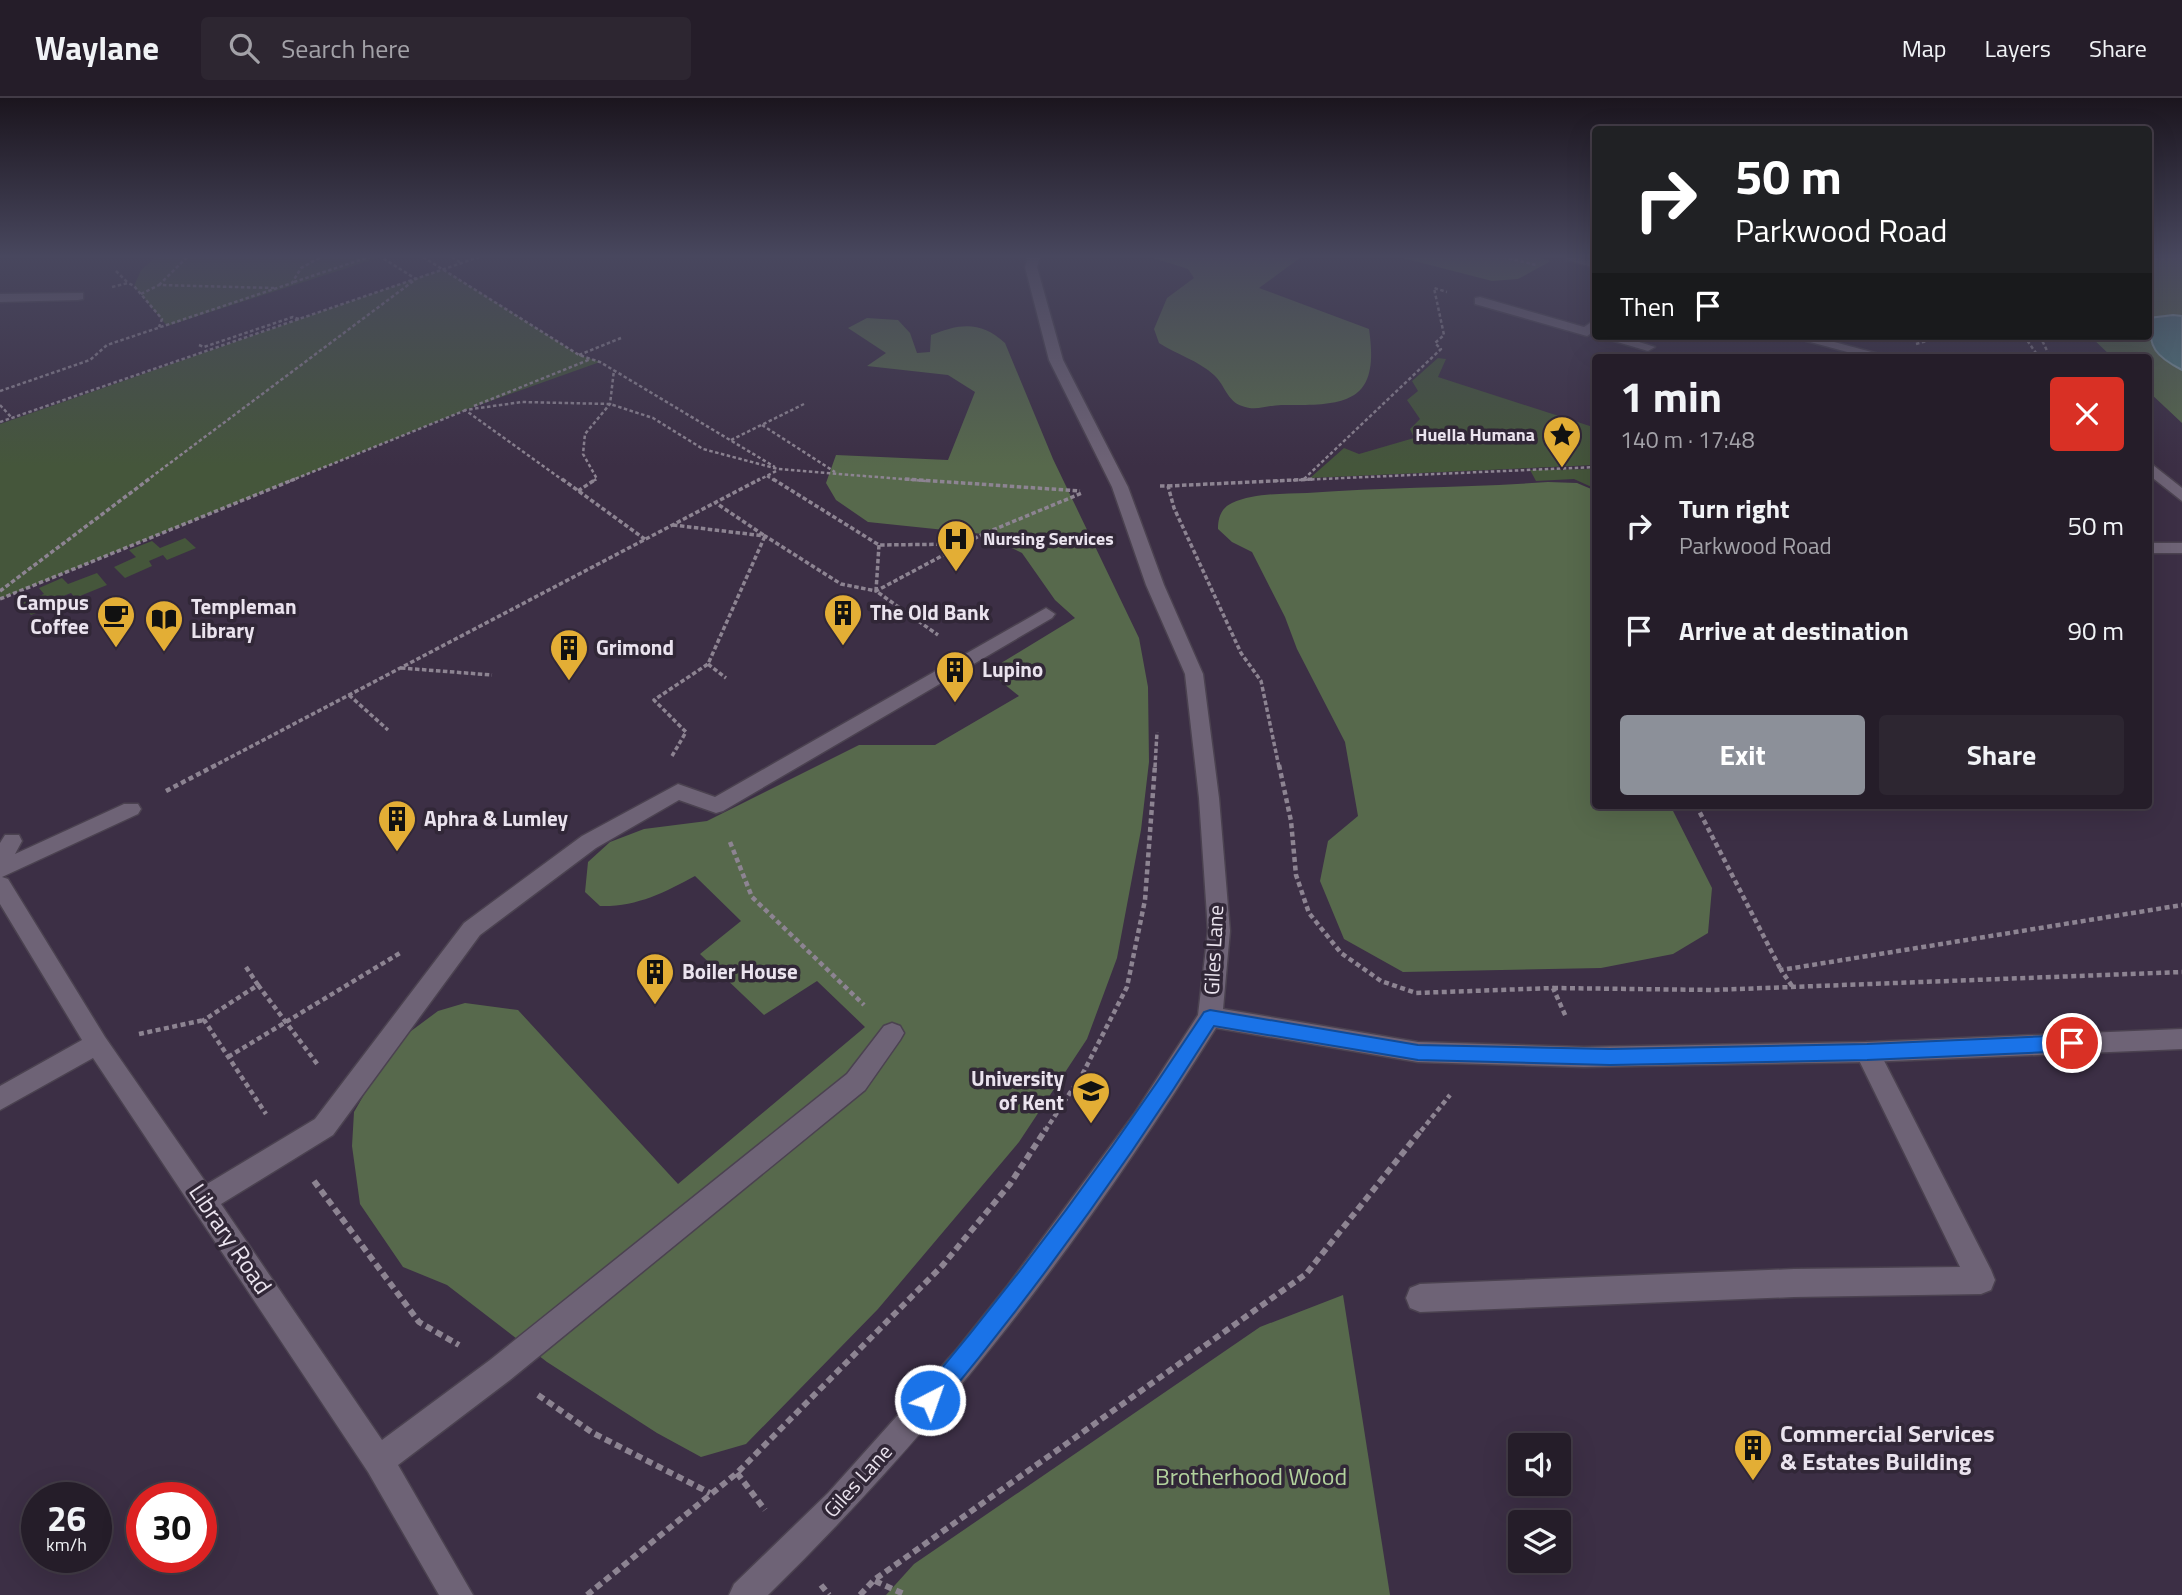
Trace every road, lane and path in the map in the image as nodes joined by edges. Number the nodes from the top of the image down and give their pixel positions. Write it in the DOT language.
graph roads {
  1 [pos="161,327"];
  2 [pos="264,327"];
  3 [pos="277,327"];
  4 [pos="352,327"];
  5 [pos="534,327"];
  6 [pos="1047,327"];
  7 [pos="1442,327"];
  8 [pos="158,328"];
  9 [pos="621,338"];
  10 [pos="1620,340"];
  11 [pos="1812,340"];
  12 [pos="199,345"];
  13 [pos="1648,347"];
  14 [pos="1870,354"];
  15 [pos="579,355"];
  16 [pos="591,359"];
  17 [pos="614,370"];
  18 [pos="0,391"];
  19 [pos="610,404"];
  20 [pos="804,404"];
  21 [pos="0,405"];
  22 [pos="465,410"];
  23 [pos="12,418"];
  24 [pos="0,422"];
  25 [pos="762,425"];
  26 [pos="730,440"];
  27 [pos="1592,467"];
  28 [pos="778,469"];
  29 [pos="2152,470"];
  30 [pos="837,473"];
  31 [pos="767,475"];
  32 [pos="1303,480"];
  33 [pos="1168,486"];
  34 [pos="1120,487"];
  35 [pos="578,491"];
  36 [pos="2182,496"];
  37 [pos="715,502"];
  38 [pos="673,525"];
  39 [pos="765,536"];
  40 [pos="646,540"];
  41 [pos="968,544"];
  42 [pos="880,545"];
  43 [pos="2152,548"];
  44 [pos="2182,548"];
  45 [pos="0,591"];
  46 [pos="876,591"];
  47 [pos="0,599"];
  48 [pos="1046,614"];
  49 [pos="973,660"];
  50 [pos="708,664"];
  51 [pos="400,668"];
  52 [pos="492,675"];
  53 [pos="726,678"];
  54 [pos="349,695"];
  55 [pos="1157,719"];
  56 [pos="388,730"];
  57 [pos="131,809"];
  58 [pos="1698,809"];
  59 [pos="12,841"];
  60 [pos="0,862"];
  61 [pos="0,870"];
  62 [pos="0,884"];
  63 [pos="2182,905"];
  64 [pos="411,946"];
  65 [pos="246,967"];
  66 [pos="1781,970"];
  67 [pos="2182,972"];
  68 [pos="258,985"];
  69 [pos="1792,986"];
  70 [pos="1553,988"];
  71 [pos="1210,1017"];
  72 [pos="285,1023"];
  73 [pos="892,1033"];
  74 [pos="2182,1039"];
  75 [pos="97,1044"];
  76 [pos="1867,1052"];
  77 [pos="228,1057"];
  78 [pos="1584,1057"];
  79 [pos="1454,1091"];
  80 [pos="0,1099"];
  81 [pos="343,1101"];
  82 [pos="290,1150"];
  83 [pos="204,1200"];
  84 [pos="1420,1298"];
  85 [pos="500,1370"];
  86 [pos="379,1461"];
  87 [pos="710,1493"];
  88 [pos="874,1580"];
  89 [pos="457,1595"];
  90 [pos="587,1595"];
  91 [pos="745,1595"];
  92 [pos="860,1595"];
  93 [pos="906,1595"];
  1 -- 8 [label="path"];
  2 -- 12 [label="path"];
  3 -- 23 [label="path"];
  4 -- 45 [label="path"];
  5 -- 15 [label="path"];
  6 -- 34 [label="street, Giles Lane"];
  7 -- 32 [label="path"];
  8 -- 18 [label="path"];
  9 -- 15 [label="path"];
  10 -- 13 [label="street"];
  11 -- 14 [label="street"];
  15 -- 16 [label="path"];
  16 -- 17 [label="path"];
  16 -- 22 [label="path"];
  17 -- 19 [label="path"];
  17 -- 26 [label="path"];
  19 -- 22 [label="path"];
  19 -- 28 [label="path"];
  19 -- 35 [label="path"];
  20 -- 25 [label="path"];
  21 -- 23 [label="path"];
  22 -- 35 [label="path"];
  22 -- 47 [label="path"];
  23 -- 24 [label="path"];
  25 -- 26 [label="path"];
  25 -- 30 [label="path"];
  26 -- 28 [label="path"];
  27 -- 32 [label="path"];
  28 -- 30 [label="path"];
  28 -- 31 [label="path"];
  29 -- 36 [label="street"];
  30 -- 41 [label="path"];
  31 -- 37 [label="path"];
  31 -- 42 [label="path"];
  32 -- 33 [label="path"];
  33 -- 34 [label="path"];
  33 -- 70 [label="path"];
  34 -- 71 [label="street, Giles Lane"];
  35 -- 40 [label="path"];
  37 -- 38 [label="path"];
  37 -- 39 [label="path"];
  38 -- 39 [label="path"];
  38 -- 40 [label="path"];
  39 -- 46 [label="path"];
  40 -- 51 [label="path"];
  41 -- 42 [label="path"];
  41 -- 46 [label="path"];
  42 -- 46 [label="path"];
  43 -- 44 [label="street"];
  46 -- 49 [label="path"];
  48 -- 49 [label="street"];
  49 -- 81 [label="street"];
  50 -- 53 [label="path"];
  51 -- 52 [label="path"];
  51 -- 54 [label="path"];
  54 -- 56 [label="path"];
  54 -- 57 [label="path"];
  55 -- 87 [label="path"];
  57 -- 61 [label="street"];
  58 -- 66 [label="path"];
  59 -- 60 [label="street"];
  62 -- 75 [label="street, Library Road"];
  63 -- 66 [label="path"];
  64 -- 72 [label="path"];
  65 -- 68 [label="path"];
  66 -- 69 [label="path"];
  67 -- 69 [label="path"];
  68 -- 72 [label="path"];
  68 -- 77 [label="path"];
  69 -- 70 [label="path"];
  70 -- 78 [label="path"];
  71 -- 78 [label="street"];
  71 -- 91 [label="street, Giles Lane"];
  72 -- 77 [label="path"];
  72 -- 81 [label="path"];
  73 -- 85 [label="street"];
  74 -- 76 [label="street"];
  75 -- 80 [label="street"];
  75 -- 83 [label="street, Library Road"];
  76 -- 78 [label="street"];
  76 -- 84 [label="street"];
  77 -- 82 [label="path"];
  79 -- 88 [label="path"];
  81 -- 82 [label="street"];
  82 -- 83 [label="street"];
  82 -- 85 [label="path"];
  83 -- 86 [label="street, Library Road"];
  85 -- 86 [label="street"];
  85 -- 87 [label="path"];
  86 -- 89 [label="street, Library Road"];
  87 -- 90 [label="path"];
  88 -- 92 [label="path"];
  88 -- 93 [label="path"];
}
